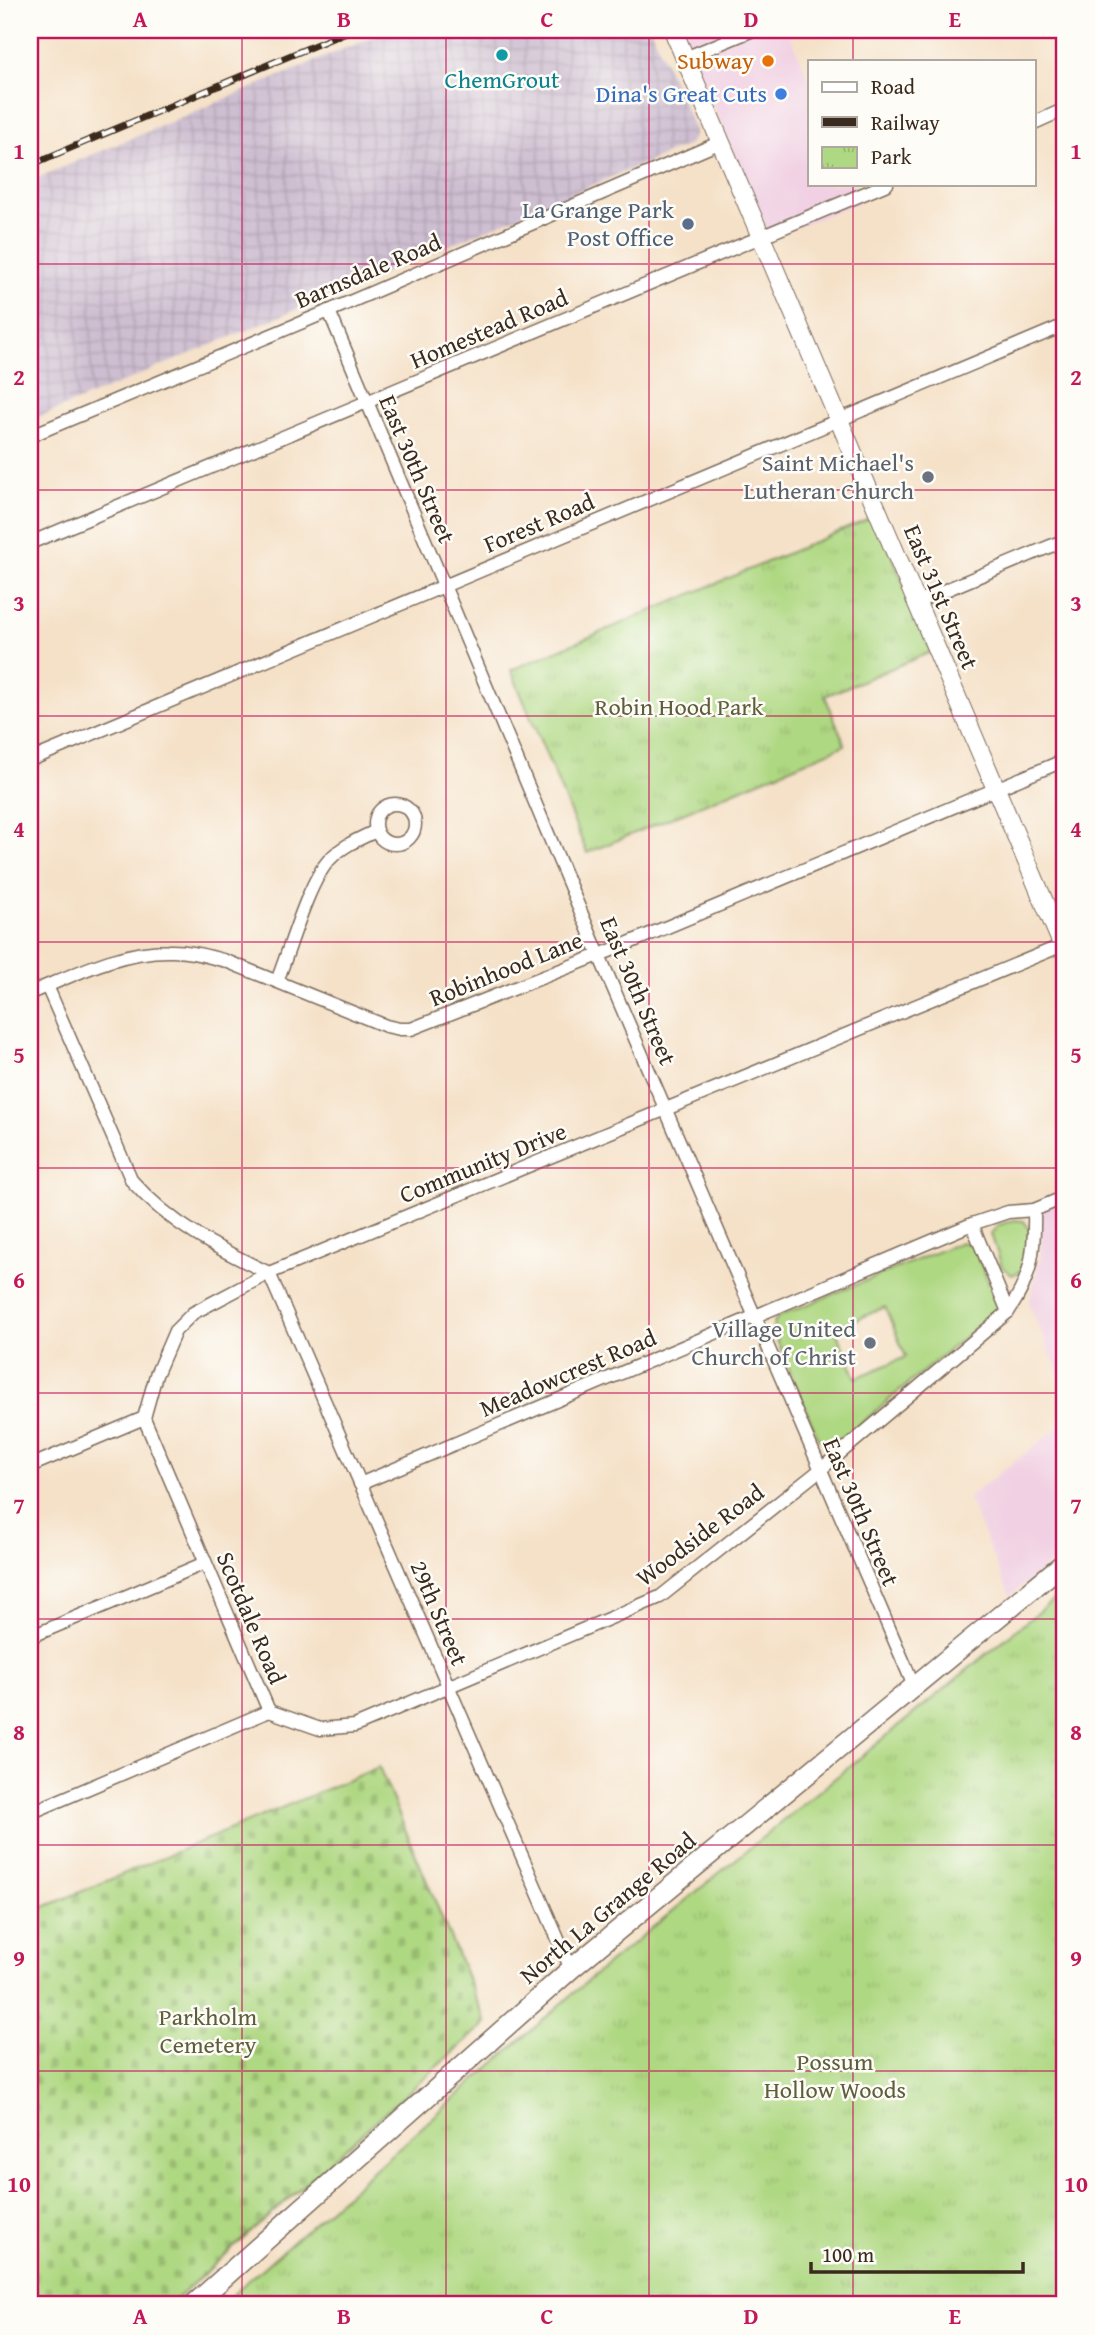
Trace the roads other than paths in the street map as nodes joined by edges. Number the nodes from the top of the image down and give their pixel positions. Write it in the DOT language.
graph roads {
  1 [pos="673,30"];
  2 [pos="753,30"];
  3 [pos="685,58"];
  4 [pos="1065,110"];
  5 [pos="1036,122"];
  6 [pos="721,142"];
  7 [pos="882,186"];
  8 [pos="761,237"];
  9 [pos="328,311"];
  10 [pos="1065,325"];
  11 [pos="367,404"];
  12 [pos="840,419"];
  13 [pos="30,436"];
  14 [pos="1065,540"];
  15 [pos="30,543"];
  16 [pos="444,586"];
  17 [pos="917,602"];
  18 [pos="30,760"];
  19 [pos="1065,760"];
  20 [pos="996,789"];
  21 [pos="376,831"];
  22 [pos="1064,948"];
  23 [pos="600,954"];
  24 [pos="278,981"];
  25 [pos="47,986"];
  26 [pos="30,993"];
  27 [pos="666,1111"];
  28 [pos="1065,1197"];
  29 [pos="1034,1210"];
  30 [pos="972,1224"];
  31 [pos="269,1273"];
  32 [pos="1008,1312"];
  33 [pos="754,1316"];
  34 [pos="144,1418"];
  35 [pos="30,1466"];
  36 [pos="820,1470"];
  37 [pos="360,1484"];
  38 [pos="1065,1562"];
  39 [pos="205,1563"];
  40 [pos="30,1637"];
  41 [pos="914,1686"];
  42 [pos="448,1687"];
  43 [pos="269,1711"];
  44 [pos="30,1813"];
  45 [pos="571,1969"];
  46 [pos="193,2305"];
  1 -- 3 [label="main road, East 31st Street"];
  2 -- 3 [label="street"];
  3 -- 6 [label="main road, East 31st Street"];
  4 -- 5 [label="street"];
  6 -- 8 [label="main road, East 31st Street"];
  6 -- 9 [label="street, Barnsdale Road"];
  7 -- 8 [label="street, Homestead Road"];
  8 -- 11 [label="street, Homestead Road"];
  8 -- 12 [label="main road, East 31st Street"];
  9 -- 11 [label="street, East 30th Street"];
  9 -- 13 [label="street, Barnsdale Road"];
  10 -- 12 [label="street, Forest Road"];
  11 -- 15 [label="street, Homestead Road"];
  11 -- 16 [label="street, East 30th Street"];
  12 -- 16 [label="street, Forest Road"];
  12 -- 17 [label="main road, East 31st Street"];
  14 -- 17 [label="street"];
  16 -- 18 [label="street, Forest Road"];
  16 -- 23 [label="street, East 30th Street"];
  17 -- 20 [label="main road, East 31st Street"];
  19 -- 20 [label="street, Robinhood Lane"];
  20 -- 22 [label="main road, East 31st Street"];
  20 -- 23 [label="street, Robinhood Lane"];
  21 -- 24 [label="street"];
  22 -- 27 [label="street, Community Drive"];
  23 -- 24 [label="street, Robinhood Lane"];
  23 -- 27 [label="street, East 30th Street"];
  24 -- 25 [label="street, Robinhood Lane"];
  25 -- 26 [label="street, Robinhood Lane"];
  25 -- 31 [label="street"];
  27 -- 31 [label="street, Community Drive"];
  27 -- 33 [label="street, East 30th Street"];
  28 -- 29 [label="street, Meadowcrest Road"];
  29 -- 30 [label="street, Meadowcrest Road"];
  29 -- 32 [label="street, Woodside Road"];
  30 -- 32 [label="street"];
  30 -- 33 [label="street, Meadowcrest Road"];
  31 -- 34 [label="street, Community Drive"];
  31 -- 37 [label="street, 29th Street"];
  32 -- 36 [label="street, Woodside Road"];
  33 -- 36 [label="street, East 30th Street"];
  33 -- 37 [label="street, Meadowcrest Road"];
  34 -- 35 [label="street"];
  34 -- 39 [label="street, Scotdale Road"];
  36 -- 41 [label="street, East 30th Street"];
  36 -- 42 [label="street, Woodside Road"];
  37 -- 42 [label="street, 29th Street"];
  38 -- 41 [label="main road, North La Grange Road"];
  39 -- 40 [label="street"];
  39 -- 43 [label="street, Scotdale Road"];
  41 -- 45 [label="main road, North La Grange Road"];
  42 -- 43 [label="street, Woodside Road"];
  42 -- 45 [label="street, 29th Street"];
  43 -- 44 [label="street, Scotdale Road"];
  45 -- 46 [label="main road, North La Grange Road"];
}
